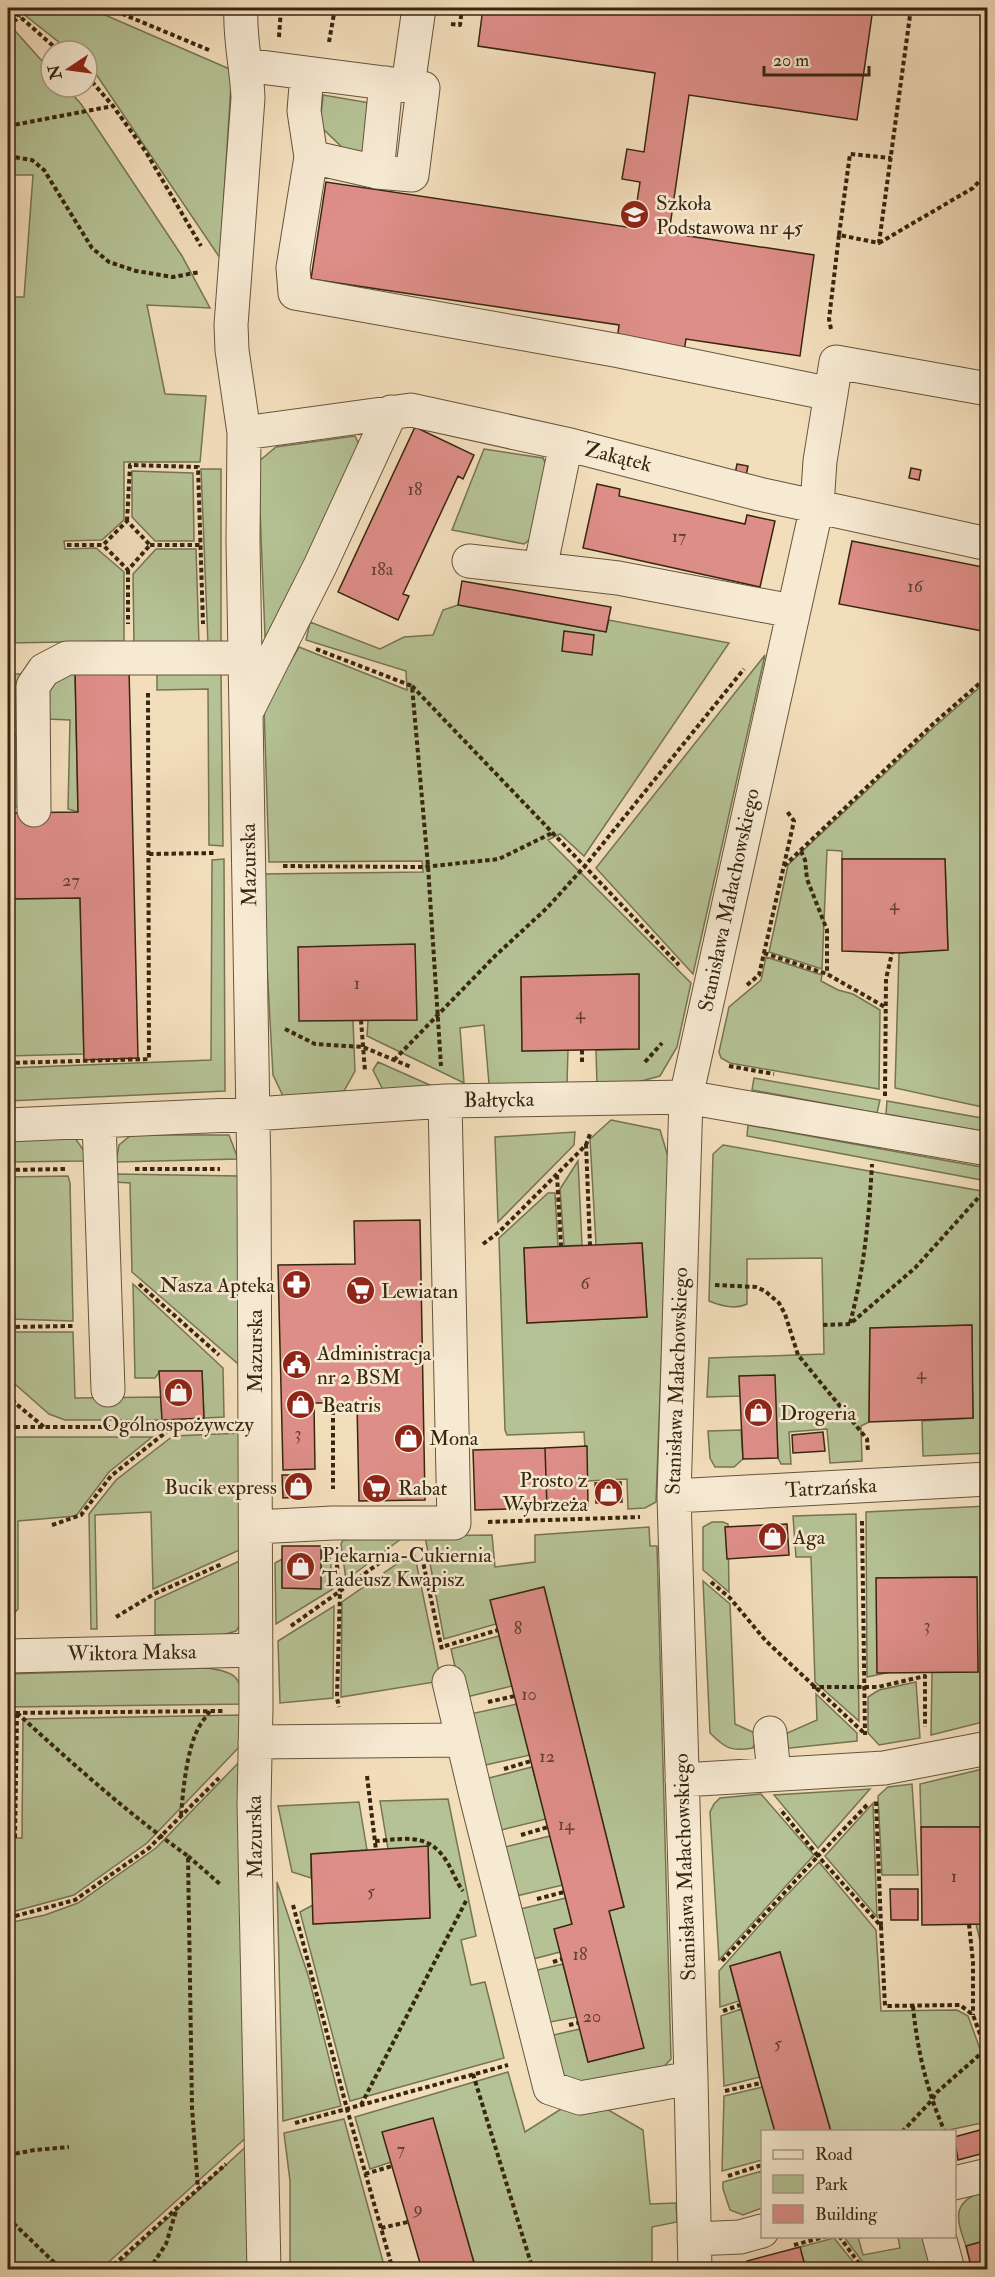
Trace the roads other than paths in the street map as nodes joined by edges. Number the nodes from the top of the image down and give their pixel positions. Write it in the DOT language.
graph roads {
  1 [pos="241,8"];
  2 [pos="419,8"];
  3 [pos="245,65"];
  4 [pos="307,73"];
  5 [pos="397,85"];
  6 [pos="311,157"];
  7 [pos="833,378"];
  8 [pos="987,389"];
  9 [pos="391,412"];
  10 [pos="244,433"];
  11 [pos="566,444"];
  12 [pos="817,506"];
  13 [pos="987,544"];
  14 [pos="469,561"];
  15 [pos="540,569"];
  16 [pos="792,611"];
  17 [pos="245,658"];
  18 [pos="246,714"];
  19 [pos="34,810"];
  20 [pos="443,1085"];
  21 [pos="686,1097"];
  22 [pos="253,1114"];
  23 [pos="99,1121"];
  24 [pos="8,1125"];
  25 [pos="987,1149"];
  26 [pos="108,1390"];
  27 [pos="987,1479"];
  28 [pos="674,1496"];
  29 [pos="256,1538"];
  30 [pos="256,1650"];
  31 [pos="8,1656"];
  32 [pos="449,1682"];
  33 [pos="256,1726"];
  34 [pos="770,1733"];
  35 [pos="462,1740"];
  36 [pos="987,1748"];
  37 [pos="774,1774"];
  38 [pos="682,1780"];
  39 [pos="692,2078"];
  40 [pos="987,2175"];
  41 [pos="956,2182"];
  42 [pos="761,2231"];
  43 [pos="940,2238"];
  44 [pos="695,2254"];
  45 [pos="264,2270"];
  46 [pos="948,2270"];
  1 -- 3 [label="street, Mazurska"];
  2 -- 5 [label="street"];
  3 -- 4 [label="street"];
  3 -- 10 [label="street, Mazurska"];
  4 -- 5 [label="street"];
  4 -- 6 [label="street"];
  5 -- 6 [label="street"];
  6 -- 7 [label="street"];
  7 -- 8 [label="street"];
  7 -- 12 [label="street, Stanisława Małachowskiego"];
  9 -- 10 [label="street, Zakątek"];
  9 -- 11 [label="street, Zakątek"];
  9 -- 18 [label="street"];
  10 -- 17 [label="street, Mazurska"];
  11 -- 12 [label="street, Zakątek"];
  11 -- 15 [label="street"];
  12 -- 13 [label="street, Zakątek"];
  12 -- 16 [label="street, Stanisława Małachowskiego"];
  14 -- 15 [label="street"];
  15 -- 16 [label="street"];
  16 -- 21 [label="street, Stanisława Małachowskiego"];
  17 -- 18 [label="street, Mazurska"];
  17 -- 19 [label="street"];
  18 -- 22 [label="street, Mazurska"];
  20 -- 21 [label="street, Bałtycka"];
  20 -- 22 [label="street, Bałtycka"];
  20 -- 29 [label="street"];
  21 -- 25 [label="street, Bałtycka"];
  21 -- 28 [label="street, Stanisława Małachowskiego"];
  22 -- 23 [label="street, Bałtycka"];
  22 -- 29 [label="street, Mazurska"];
  23 -- 24 [label="street, Bałtycka"];
  23 -- 26 [label="street"];
  27 -- 28 [label="street, Tatrzańska"];
  28 -- 38 [label="street, Stanisława Małachowskiego"];
  29 -- 30 [label="street, Mazurska"];
  30 -- 31 [label="street, Wiktora Maksa"];
  30 -- 33 [label="street, Mazurska"];
  32 -- 35 [label="street"];
  33 -- 35 [label="street"];
  33 -- 45 [label="street, Mazurska"];
  34 -- 37 [label="street"];
  35 -- 39 [label="street"];
  36 -- 37 [label="street"];
  37 -- 38 [label="street"];
  38 -- 39 [label="street, Stanisława Małachowskiego"];
  39 -- 44 [label="street, Stanisława Małachowskiego"];
  40 -- 41 [label="street"];
  42 -- 44 [label="street"];
  43 -- 46 [label="street"];
}
